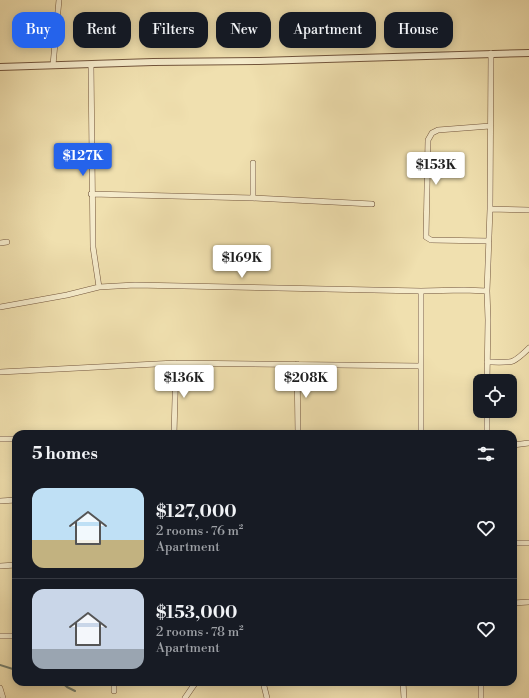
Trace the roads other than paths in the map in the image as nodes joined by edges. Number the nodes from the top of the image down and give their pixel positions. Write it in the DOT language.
graph roads {
  1 [pos="59,0"];
  2 [pos="491,53"];
  3 [pos="529,53"];
  4 [pos="53,65"];
  5 [pos="91,65"];
  6 [pos="0,67"];
  7 [pos="490,126"];
  8 [pos="253,163"];
  9 [pos="91,194"];
  10 [pos="253,198"];
  11 [pos="372,204"];
  12 [pos="490,209"];
  13 [pos="529,210"];
  14 [pos="489,240"];
  15 [pos="7,242"];
  16 [pos="0,243"];
  17 [pos="100,287"];
  18 [pos="421,291"];
  19 [pos="487,291"];
  20 [pos="0,307"];
  21 [pos="529,348"];
  22 [pos="487,362"];
  23 [pos="176,363"];
  24 [pos="297,364"];
  25 [pos="420,366"];
  26 [pos="0,372"];
  27 [pos="487,374"];
  28 [pos="487,418"];
  29 [pos="174,430"];
  30 [pos="298,430"];
  31 [pos="420,430"];
  32 [pos="487,430"];
  33 [pos="0,439"];
  34 [pos="12,439"];
  35 [pos="529,443"];
  36 [pos="517,444"];
  37 [pos="12,500"];
  38 [pos="0,501"];
  39 [pos="517,543"];
  40 [pos="529,543"];
  41 [pos="12,565"];
  42 [pos="0,566"];
  43 [pos="529,602"];
  44 [pos="517,603"];
  45 [pos="0,636"];
  46 [pos="12,636"];
  47 [pos="114,686"];
  48 [pos="193,686"];
  49 [pos="265,686"];
  50 [pos="403,686"];
  51 [pos="481,686"];
  52 [pos="0,688"];
  53 [pos="114,691"];
  54 [pos="3,698"];
  55 [pos="185,698"];
  56 [pos="267,698"];
  57 [pos="404,698"];
  58 [pos="481,698"];
  1 -- 4 [label="street"];
  2 -- 3 [label="street"];
  2 -- 5 [label="street"];
  2 -- 7 [label="street"];
  4 -- 5 [label="street"];
  4 -- 6 [label="street"];
  5 -- 9 [label="street"];
  7 -- 12 [label="street"];
  7 -- 14 [label="street"];
  8 -- 10 [label="street"];
  9 -- 10 [label="street"];
  9 -- 17 [label="street"];
  10 -- 11 [label="street"];
  12 -- 13 [label="street"];
  12 -- 14 [label="street"];
  14 -- 19 [label="street"];
  15 -- 16 [label="street"];
  17 -- 18 [label="street"];
  17 -- 20 [label="street"];
  18 -- 19 [label="street"];
  18 -- 25 [label="street"];
  19 -- 22 [label="street"];
  21 -- 22 [label="street"];
  22 -- 27 [label="street"];
  23 -- 24 [label="street"];
  23 -- 26 [label="street"];
  23 -- 29 [label="street"];
  24 -- 25 [label="street"];
  24 -- 30 [label="street"];
  25 -- 31 [label="street"];
  28 -- 32 [label="street"];
  33 -- 34 [label="street"];
  35 -- 36 [label="street"];
  37 -- 38 [label="street"];
  39 -- 40 [label="street"];
  41 -- 42 [label="street"];
  43 -- 44 [label="street"];
  45 -- 46 [label="street"];
  47 -- 53 [label="street"];
  48 -- 55 [label="street"];
  49 -- 56 [label="street"];
  50 -- 57 [label="street"];
  51 -- 58 [label="street"];
  52 -- 54 [label="street"];
}
